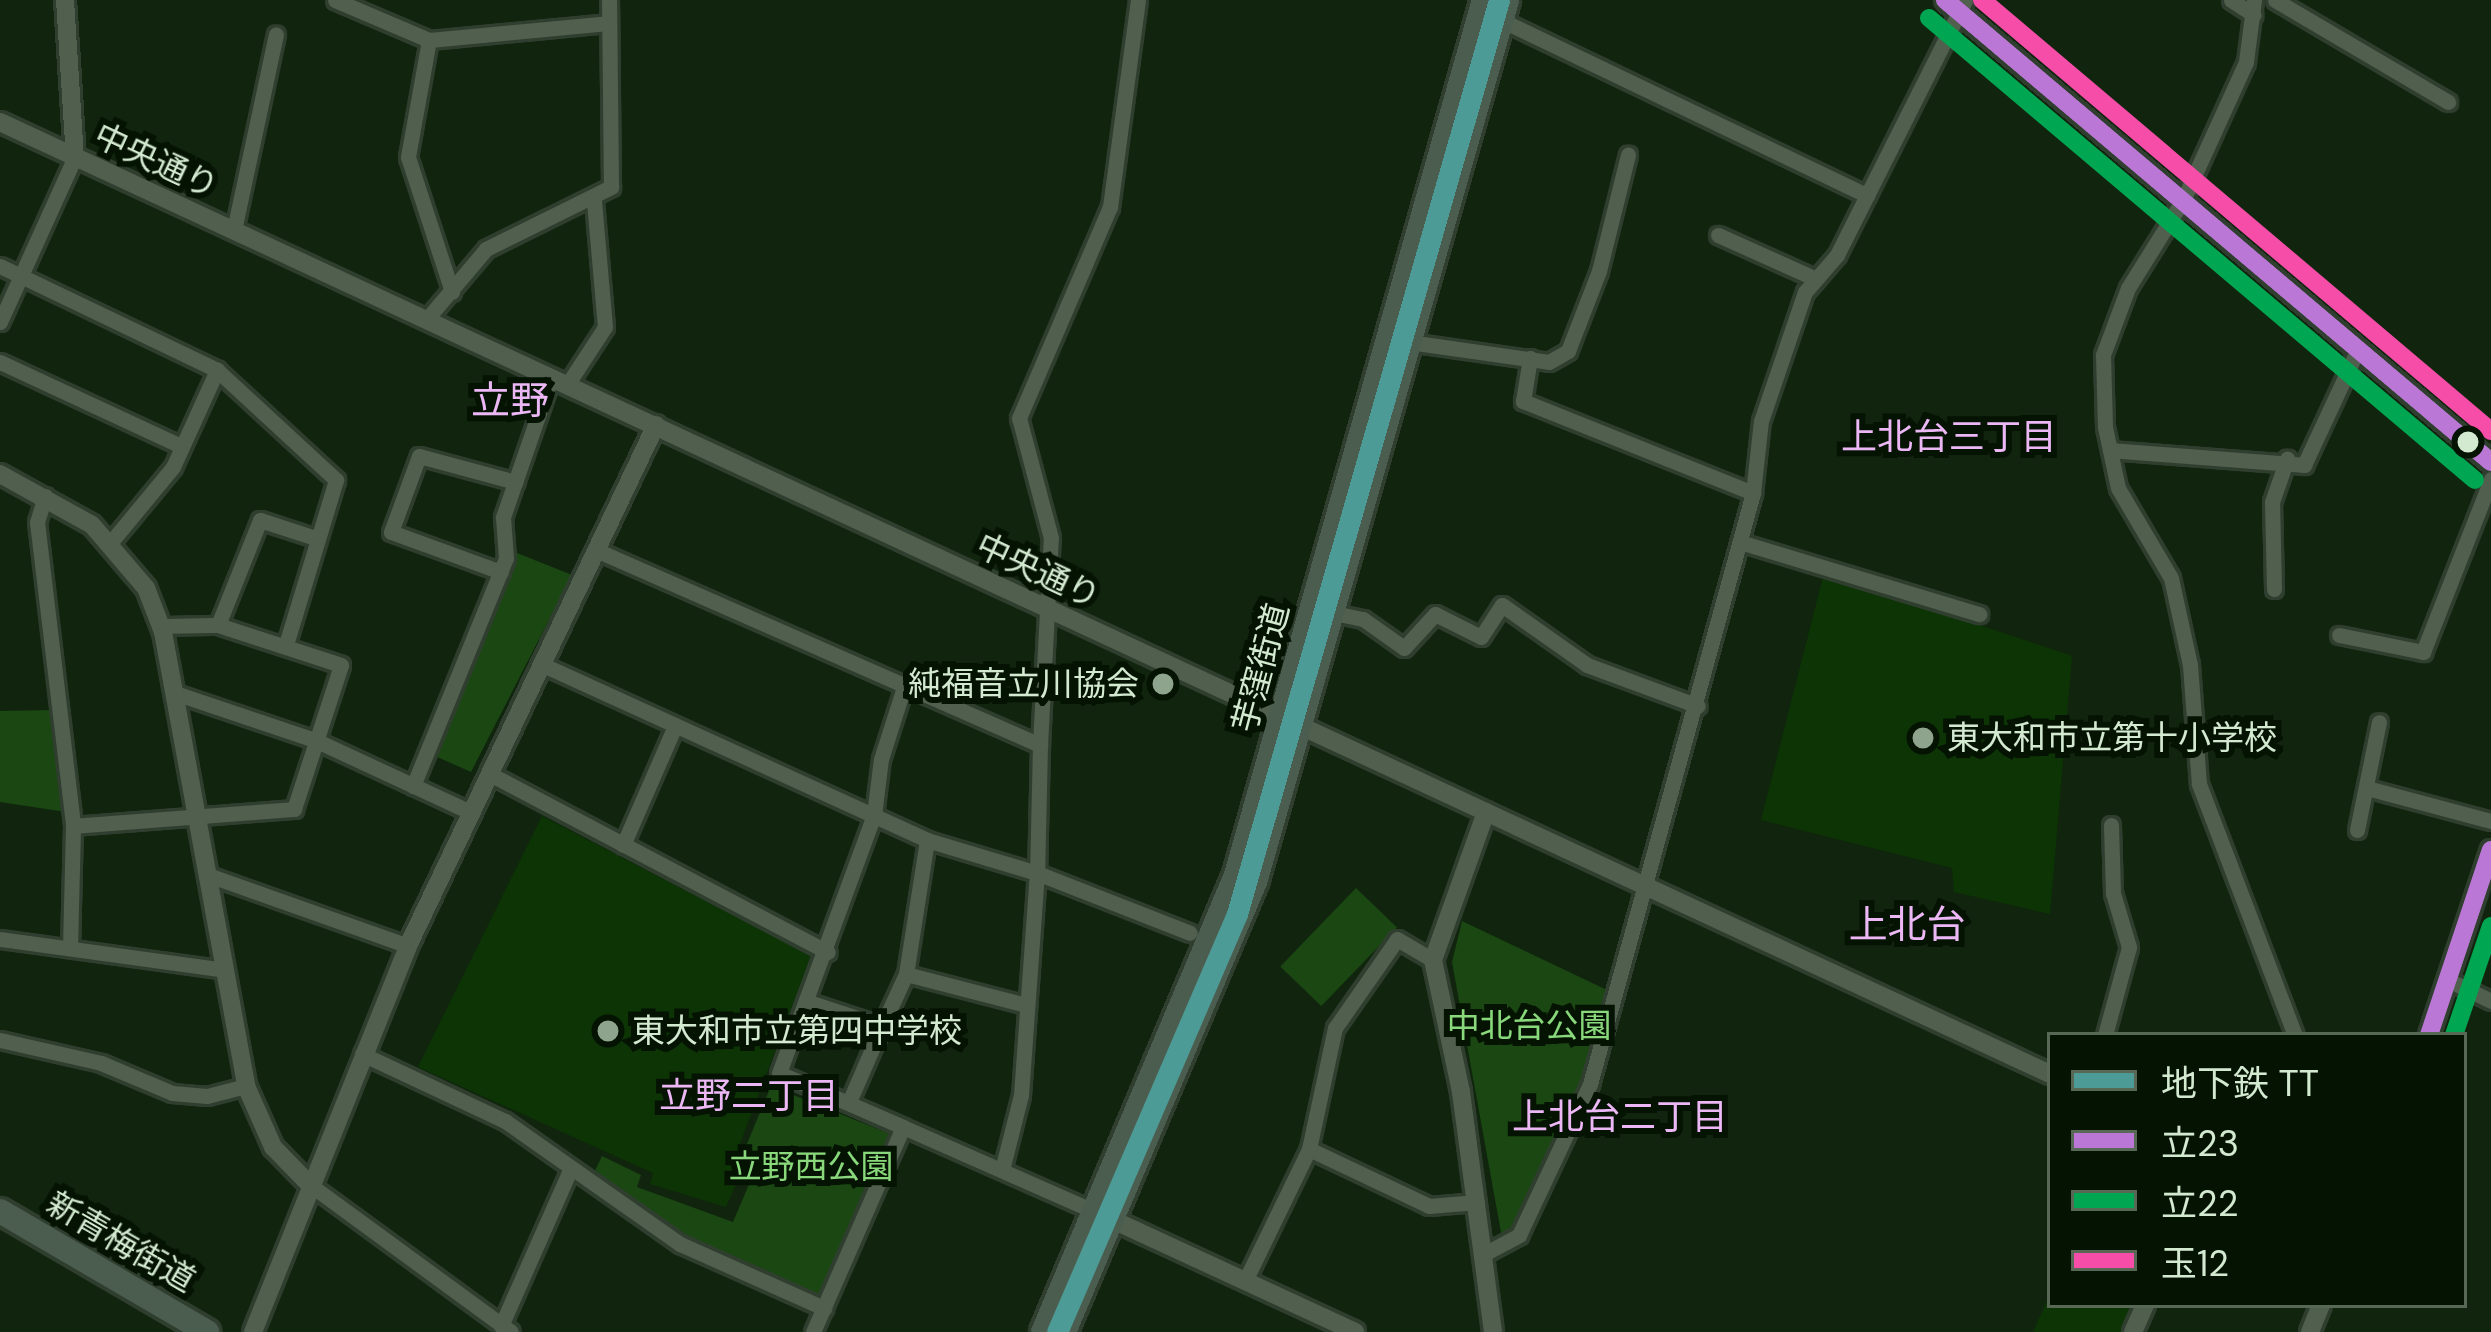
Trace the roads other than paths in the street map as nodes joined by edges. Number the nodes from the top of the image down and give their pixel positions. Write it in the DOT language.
graph roads {
  1 [pos="64,0"];
  2 [pos="335,0"];
  3 [pos="609,0"];
  4 [pos="1138,0"];
  5 [pos="2231,0"];
  6 [pos="2275,0"];
  7 [pos="1956,4"];
  8 [pos="1497,6"];
  9 [pos="2254,8"];
  10 [pos="608,23"];
  11 [pos="276,34"];
  12 [pos="429,40"];
  13 [pos="2448,103"];
  14 [pos="0,122"];
  15 [pos="1628,155"];
  16 [pos="75,158"];
  17 [pos="1867,195"];
  18 [pos="2182,200"];
  19 [pos="594,201"];
  20 [pos="234,230"];
  21 [pos="1718,236"];
  22 [pos="0,266"];
  23 [pos="20,275"];
  24 [pos="1816,280"];
  25 [pos="452,292"];
  26 [pos="426,320"];
  27 [pos="0,322"];
  28 [pos="1409,342"];
  29 [pos="2358,349"];
  30 [pos="1531,358"];
  31 [pos="0,362"];
  32 [pos="217,370"];
  33 [pos="559,382"];
  34 [pos="656,425"];
  35 [pos="181,446"];
  36 [pos="2110,450"];
  37 [pos="2287,459"];
  38 [pos="2491,462"];
  39 [pos="0,475"];
  40 [pos="2491,479"];
  41 [pos="516,482"];
  42 [pos="1753,493"];
  43 [pos="45,496"];
  44 [pos="318,539"];
  45 [pos="111,542"];
  46 [pos="1740,542"];
  47 [pos="598,551"];
  48 [pos="501,572"];
  49 [pos="2274,589"];
  50 [pos="1048,609"];
  51 [pos="1334,613"];
  52 [pos="1978,614"];
  53 [pos="161,626"];
  54 [pos="218,626"];
  55 [pos="2339,635"];
  56 [pos="286,645"];
  57 [pos="542,664"];
  58 [pos="903,690"];
  59 [pos="175,693"];
  60 [pos="1698,706"];
  61 [pos="1293,721"];
  62 [pos="2379,722"];
  63 [pos="675,726"];
  64 [pos="315,740"];
  65 [pos="1040,745"];
  66 [pos="488,773"];
  67 [pos="413,786"];
  68 [pos="2367,788"];
  69 [pos="470,812"];
  70 [pos="1486,812"];
  71 [pos="195,813"];
  72 [pos="874,815"];
  73 [pos="2491,821"];
  74 [pos="73,826"];
  75 [pos="2111,826"];
  76 [pos="2357,830"];
  77 [pos="927,840"];
  78 [pos="622,844"];
  79 [pos="2491,850"];
  80 [pos="1037,873"];
  81 [pos="208,875"];
  82 [pos="1644,886"];
  83 [pos="1190,933"];
  84 [pos="0,939"];
  85 [pos="408,946"];
  86 [pos="70,947"];
  87 [pos="828,952"];
  88 [pos="1433,960"];
  89 [pos="224,970"];
  90 [pos="906,974"];
  91 [pos="2448,980"];
  92 [pos="2491,1001"];
  93 [pos="809,1002"];
  94 [pos="1025,1005"];
  95 [pos="882,1026"];
  96 [pos="2105,1032"];
  97 [pos="2294,1032"];
  98 [pos="2430,1032"];
  99 [pos="0,1040"];
  100 [pos="362,1054"];
  101 [pos="2047,1073"];
  102 [pos="246,1086"];
  103 [pos="849,1102"];
  104 [pos="904,1127"];
  105 [pos="1309,1149"];
  106 [pos="571,1168"];
  107 [pos="1002,1170"];
  108 [pos="309,1184"];
  109 [pos="1477,1202"];
  110 [pos="0,1211"];
  111 [pos="1105,1216"];
  112 [pos="1484,1254"];
  113 [pos="1245,1281"];
  114 [pos="824,1308"];
  115 [pos="506,1329"];
  116 [pos="207,1332"];
  117 [pos="253,1332"];
  118 [pos="813,1332"];
  119 [pos="1043,1332"];
  120 [pos="1064,1332"];
  121 [pos="1355,1332"];
  122 [pos="1493,1332"];
  1 -- 16 [label="street"];
  2 -- 12 [label="street"];
  3 -- 10 [label="street"];
  4 -- 50 [label="street"];
  5 -- 9 [label="street"];
  6 -- 13 [label="street"];
  7 -- 17 [label="street"];
  7 -- 18 [label="street"];
  8 -- 17 [label="street"];
  8 -- 28 [label="main road, 芋窪街道"];
  8 -- 61 [label="main road, 芋窪街道"];
  9 -- 18 [label="street"];
  10 -- 12 [label="street"];
  10 -- 19 [label="street"];
  11 -- 20 [label="street"];
  12 -- 25 [label="street"];
  14 -- 16 [label="street, 中央通り"];
  15 -- 30 [label="street"];
  16 -- 20 [label="street, 中央通り"];
  16 -- 23 [label="street"];
  17 -- 24 [label="street"];
  18 -- 29 [label="street"];
  18 -- 36 [label="street"];
  19 -- 25 [label="street"];
  19 -- 33 [label="street"];
  20 -- 26 [label="street, 中央通り"];
  21 -- 24 [label="street"];
  22 -- 23 [label="street"];
  23 -- 27 [label="street"];
  23 -- 32 [label="street"];
  24 -- 42 [label="street"];
  25 -- 26 [label="street"];
  26 -- 33 [label="street, 中央通り"];
  28 -- 30 [label="street"];
  28 -- 51 [label="main road, 芋窪街道"];
  29 -- 37 [label="street"];
  29 -- 38 [label="street"];
  30 -- 42 [label="street"];
  31 -- 35 [label="street"];
  32 -- 35 [label="street"];
  32 -- 44 [label="street"];
  33 -- 34 [label="street, 中央通り"];
  33 -- 41 [label="street"];
  34 -- 47 [label="street"];
  34 -- 50 [label="street, 中央通り"];
  35 -- 45 [label="street"];
  36 -- 37 [label="street"];
  36 -- 97 [label="street"];
  37 -- 49 [label="street"];
  39 -- 43 [label="street"];
  40 -- 55 [label="street"];
  41 -- 48 [label="street"];
  41 -- 48 [label="street"];
  42 -- 46 [label="street"];
  43 -- 45 [label="street"];
  43 -- 74 [label="street"];
  44 -- 54 [label="street"];
  44 -- 56 [label="street"];
  45 -- 53 [label="street"];
  46 -- 52 [label="street"];
  46 -- 60 [label="street"];
  47 -- 57 [label="street"];
  47 -- 58 [label="street"];
  48 -- 67 [label="street"];
  50 -- 61 [label="street, 中央通り"];
  50 -- 65 [label="street"];
  51 -- 60 [label="street"];
  51 -- 61 [label="main road, 芋窪街道"];
  53 -- 54 [label="street"];
  53 -- 59 [label="street"];
  54 -- 56 [label="street"];
  56 -- 64 [label="street"];
  57 -- 63 [label="street"];
  57 -- 66 [label="street"];
  58 -- 65 [label="street"];
  58 -- 72 [label="street"];
  59 -- 64 [label="street"];
  59 -- 71 [label="street"];
  60 -- 82 [label="street"];
  61 -- 70 [label="street, 中央通り"];
  61 -- 111 [label="main road, 芋窪街道"];
  62 -- 68 [label="street"];
  63 -- 72 [label="street"];
  63 -- 78 [label="street"];
  64 -- 67 [label="street"];
  64 -- 71 [label="street"];
  65 -- 80 [label="street"];
  66 -- 69 [label="street"];
  66 -- 78 [label="street"];
  67 -- 69 [label="street"];
  68 -- 73 [label="street"];
  68 -- 76 [label="street"];
  69 -- 85 [label="street"];
  70 -- 82 [label="street, 中央通り"];
  70 -- 88 [label="street"];
  71 -- 74 [label="street"];
  71 -- 81 [label="street"];
  72 -- 77 [label="street"];
  72 -- 87 [label="street"];
  74 -- 86 [label="street"];
  75 -- 96 [label="street"];
  77 -- 80 [label="street"];
  77 -- 90 [label="street"];
  78 -- 87 [label="street"];
  79 -- 91 [label="street"];
  80 -- 83 [label="street"];
  80 -- 94 [label="street"];
  81 -- 85 [label="street"];
  81 -- 89 [label="street"];
  82 -- 101 [label="street, 中央通り"];
  82 -- 112 [label="street"];
  84 -- 86 [label="street"];
  85 -- 100 [label="street"];
  86 -- 89 [label="street"];
  87 -- 93 [label="street"];
  88 -- 105 [label="street"];
  88 -- 109 [label="street"];
  89 -- 102 [label="street"];
  90 -- 94 [label="street"];
  90 -- 95 [label="street"];
  91 -- 92 [label="street"];
  91 -- 98 [label="street"];
  93 -- 95 [label="street"];
  93 -- 103 [label="street"];
  94 -- 107 [label="street"];
  95 -- 103 [label="street"];
  99 -- 102 [label="street"];
  100 -- 106 [label="street"];
  100 -- 108 [label="street"];
  102 -- 108 [label="street"];
  103 -- 104 [label="street"];
  104 -- 107 [label="street"];
  104 -- 114 [label="street"];
  105 -- 109 [label="street"];
  105 -- 113 [label="street"];
  106 -- 114 [label="street"];
  106 -- 115 [label="street"];
  107 -- 111 [label="street"];
  108 -- 115 [label="street"];
  108 -- 117 [label="street"];
  109 -- 112 [label="street"];
  110 -- 116 [label="main road, 新青梅街道"];
  111 -- 113 [label="street"];
  111 -- 119 [label="main road, 芋窪街道"];
  111 -- 120 [label="main road, 芋窪街道"];
  112 -- 122 [label="street"];
  113 -- 121 [label="street"];
  114 -- 118 [label="street"];
}
